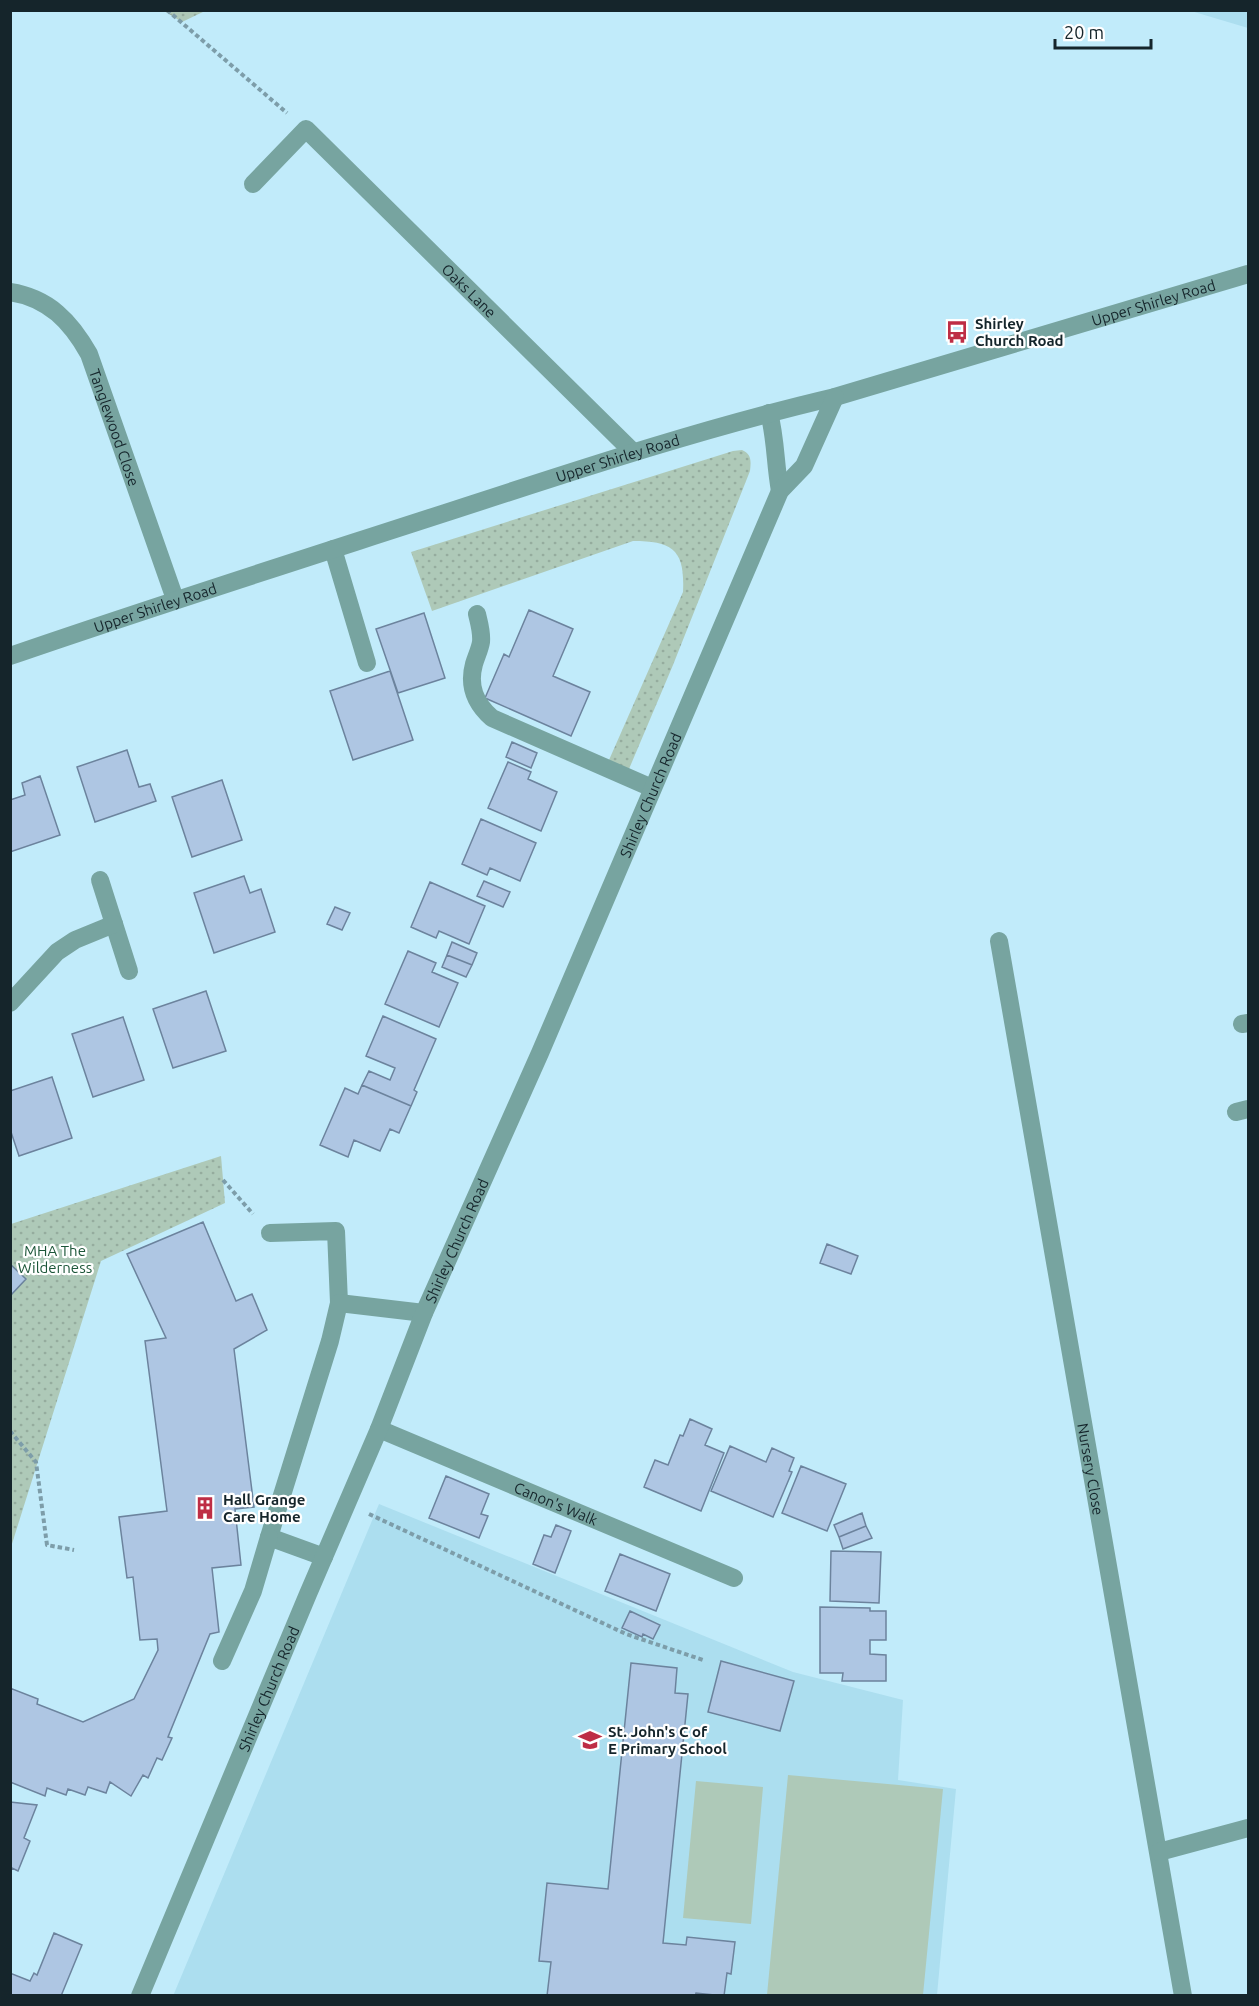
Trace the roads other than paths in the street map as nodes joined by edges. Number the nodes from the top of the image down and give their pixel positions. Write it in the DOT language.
graph roads {
  1 [pos="253,184"];
  2 [pos="1248,263"];
  3 [pos="1248,274"];
  4 [pos="1231,280"];
  5 [pos="10,292"];
  6 [pos="835,397"];
  7 [pos="769,413"];
  8 [pos="633,452"];
  9 [pos="780,490"];
  10 [pos="333,549"];
  11 [pos="175,599"];
  12 [pos="477,614"];
  13 [pos="10,656"];
  14 [pos="367,663"];
  15 [pos="652,788"];
  16 [pos="100,880"];
  17 [pos="114,924"];
  18 [pos="999,941"];
  19 [pos="129,971"];
  20 [pos="10,1003"];
  21 [pos="270,1233"];
  22 [pos="339,1303"];
  23 [pos="424,1313"];
  24 [pos="379,1429"];
  25 [pos="269,1537"];
  26 [pos="324,1557"];
  27 [pos="734,1578"];
  28 [pos="222,1661"];
  29 [pos="1248,1828"];
  30 [pos="1159,1852"];
  31 [pos="140,1995"];
  32 [pos="1183,1995"];
  1 -- 8 [label="street, Oaks Lane"];
  2 -- 4 [label="street, Upper Shirley Road"];
  3 -- 4 [label="street, Upper Shirley Road"];
  4 -- 6 [label="street, Upper Shirley Road"];
  5 -- 11 [label="street, Tanglewood Close"];
  6 -- 7 [label="street, Upper Shirley Road"];
  6 -- 9 [label="street, Shirley Church Road"];
  7 -- 8 [label="street, Upper Shirley Road"];
  7 -- 9 [label="street"];
  8 -- 10 [label="street, Upper Shirley Road"];
  9 -- 15 [label="street, Shirley Church Road"];
  10 -- 11 [label="street, Upper Shirley Road"];
  10 -- 14 [label="street"];
  11 -- 13 [label="street, Upper Shirley Road"];
  12 -- 15 [label="street"];
  15 -- 23 [label="street, Shirley Church Road"];
  16 -- 17 [label="street"];
  17 -- 19 [label="street"];
  17 -- 20 [label="street"];
  18 -- 30 [label="street, Nursery Close"];
  21 -- 22 [label="street"];
  22 -- 23 [label="street"];
  22 -- 25 [label="street"];
  23 -- 24 [label="street, Shirley Church Road"];
  24 -- 26 [label="street, Shirley Church Road"];
  24 -- 27 [label="street, Canon's Walk"];
  25 -- 26 [label="street"];
  25 -- 28 [label="street"];
  26 -- 31 [label="street, Shirley Church Road"];
  29 -- 30 [label="street"];
  30 -- 32 [label="street, Nursery Close"];
}
